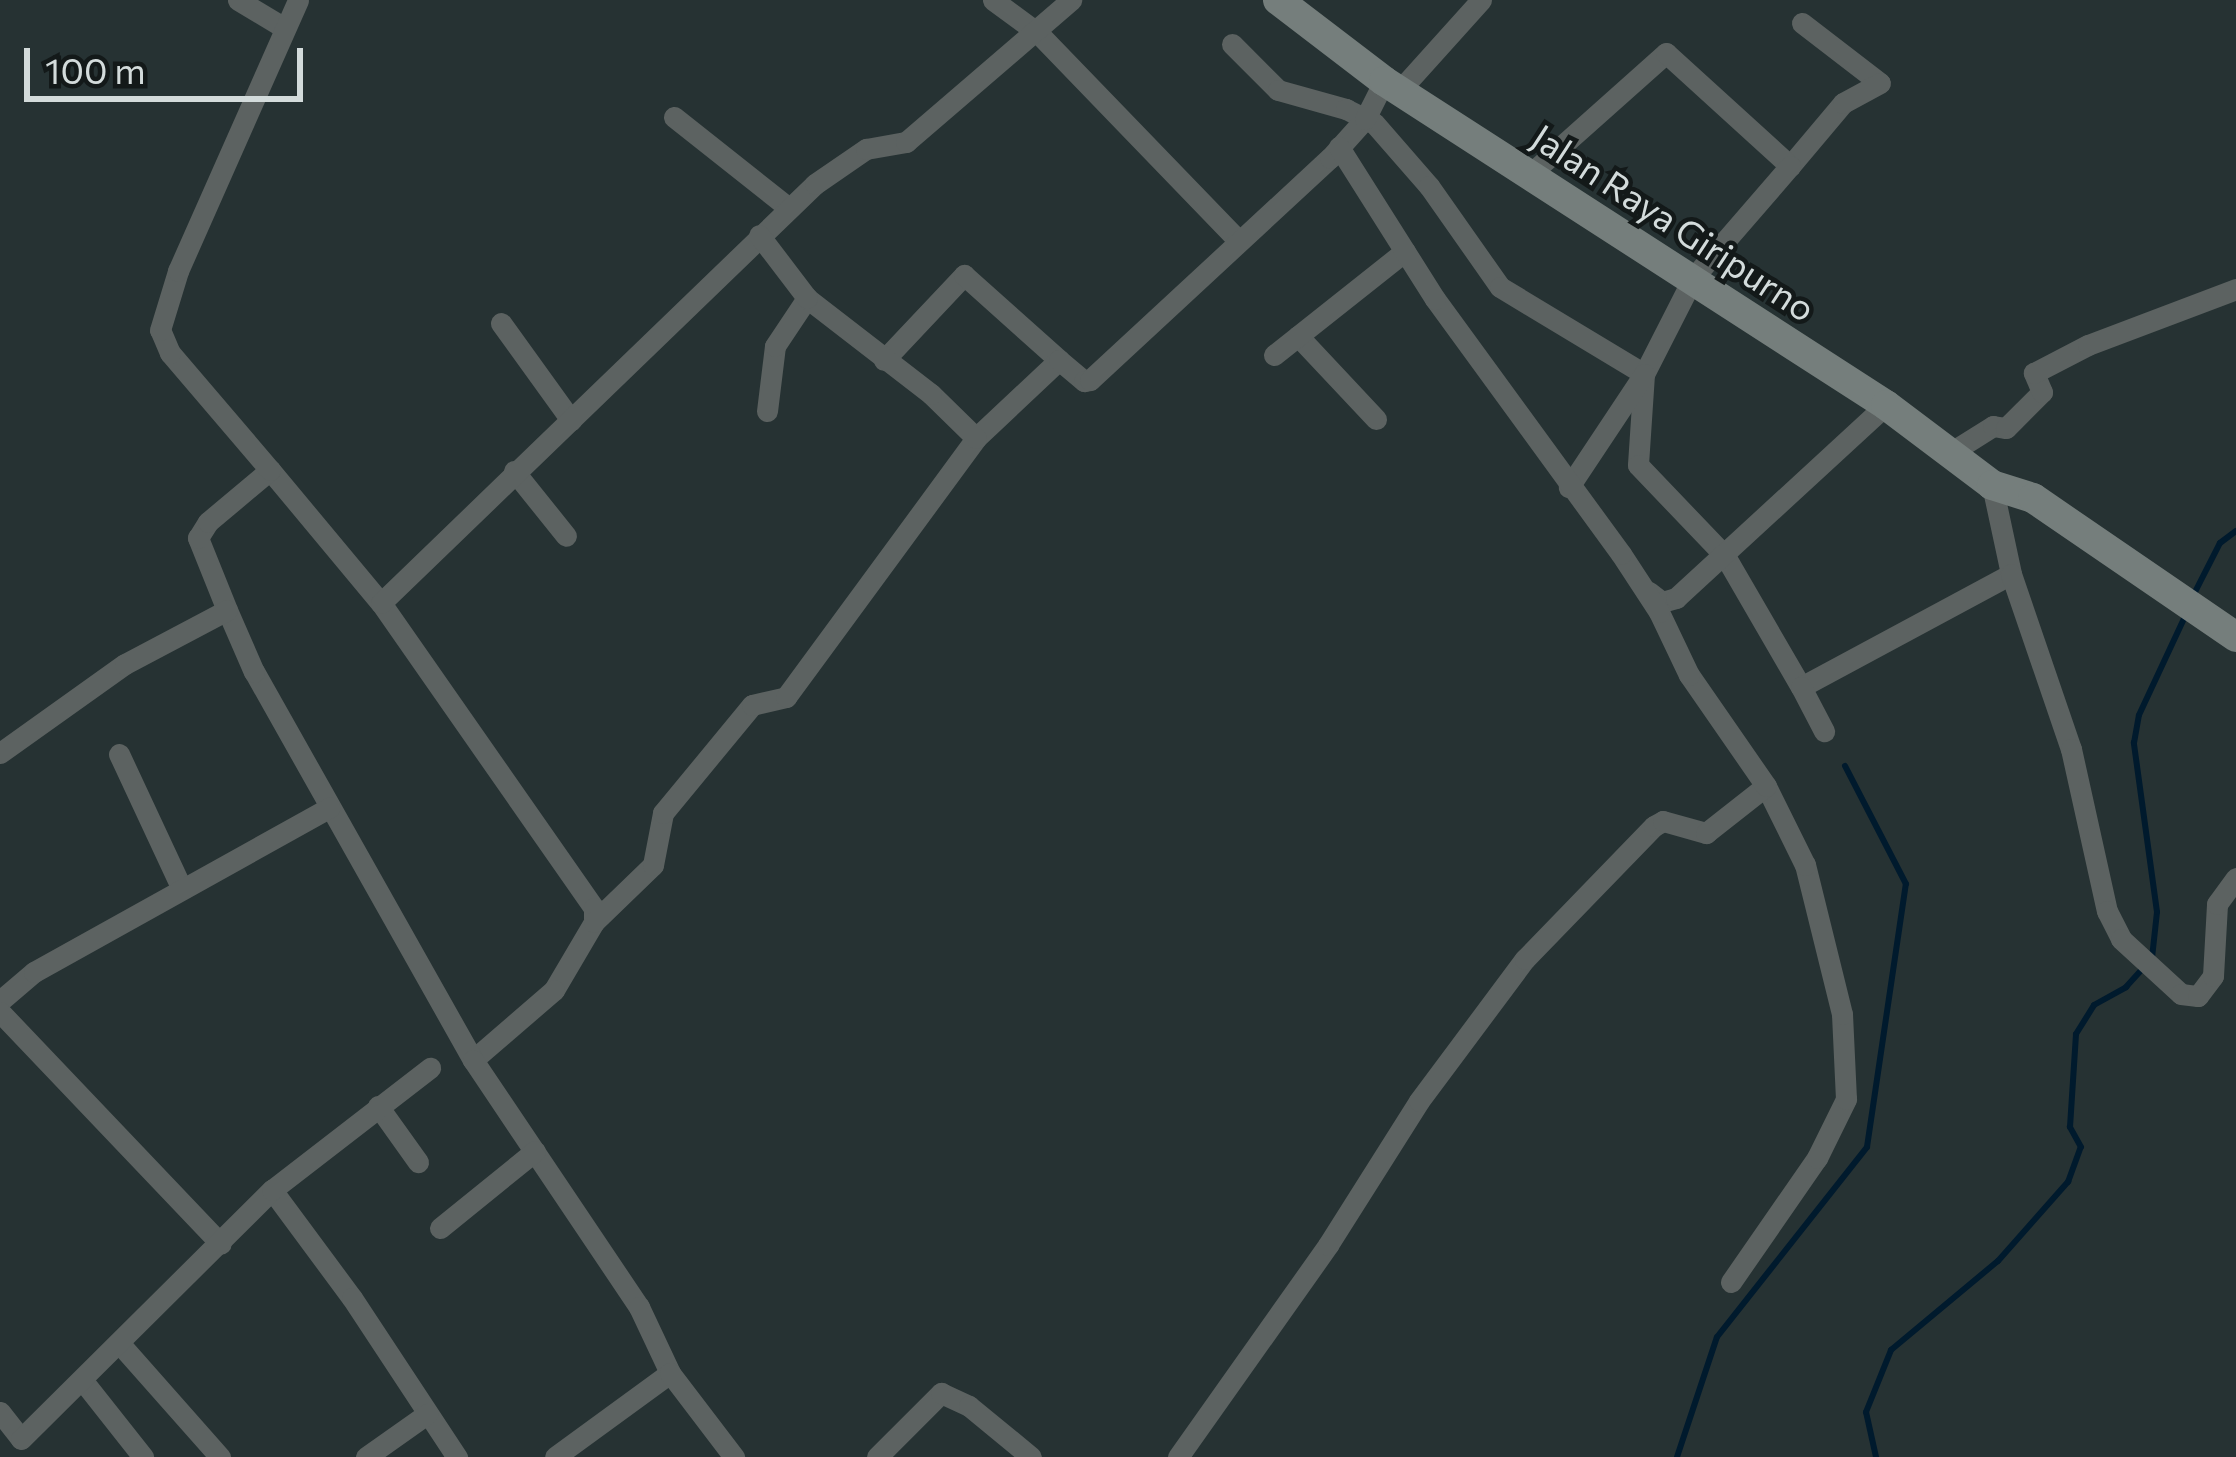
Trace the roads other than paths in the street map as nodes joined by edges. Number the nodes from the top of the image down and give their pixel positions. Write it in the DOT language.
graph roads {
  1 [pos="238,0"];
  2 [pos="298,0"];
  3 [pos="993,0"];
  4 [pos="1071,0"];
  5 [pos="1278,0"];
  6 [pos="1480,0"];
  7 [pos="1802,23"];
  8 [pos="283,27"];
  9 [pos="1037,32"];
  10 [pos="1232,44"];
  11 [pos="1392,86"];
  12 [pos="674,117"];
  13 [pos="1355,130"];
  14 [pos="1790,166"];
  15 [pos="1528,176"];
  16 [pos="789,208"];
  17 [pos="759,235"];
  18 [pos="1239,242"];
  19 [pos="1405,250"];
  20 [pos="1693,278"];
  21 [pos="2236,289"];
  22 [pos="807,298"];
  23 [pos="501,323"];
  24 [pos="1298,336"];
  25 [pos="1274,355"];
  26 [pos="884,360"];
  27 [pos="1059,360"];
  28 [pos="1640,379"];
  29 [pos="1886,405"];
  30 [pos="766,411"];
  31 [pos="1376,418"];
  32 [pos="571,420"];
  33 [pos="976,438"];
  34 [pos="1951,454"];
  35 [pos="270,470"];
  36 [pos="514,472"];
  37 [pos="1992,485"];
  38 [pos="1569,487"];
  39 [pos="566,536"];
  40 [pos="1719,561"];
  41 [pos="2011,574"];
  42 [pos="1637,579"];
  43 [pos="381,603"];
  44 [pos="227,610"];
  45 [pos="2236,637"];
  46 [pos="1801,687"];
  47 [pos="1824,731"];
  48 [pos="0,753"];
  49 [pos="119,754"];
  50 [pos="1766,786"];
  51 [pos="328,808"];
  52 [pos="2236,878"];
  53 [pos="182,889"];
  54 [pos="594,922"];
  55 [pos="0,1001"];
  56 [pos="0,1012"];
  57 [pos="472,1060"];
  58 [pos="430,1068"];
  59 [pos="378,1106"];
  60 [pos="535,1151"];
  61 [pos="418,1162"];
  62 [pos="272,1190"];
  63 [pos="440,1228"];
  64 [pos="221,1244"];
  65 [pos="1732,1282"];
  66 [pos="120,1344"];
  67 [pos="670,1372"];
  68 [pos="83,1381"];
  69 [pos="0,1412"];
  70 [pos="427,1414"];
  71 [pos="20,1439"];
  72 [pos="2,1457"];
  73 [pos="143,1457"];
  74 [pos="220,1457"];
  75 [pos="366,1457"];
  76 [pos="457,1457"];
  77 [pos="555,1457"];
  78 [pos="734,1457"];
  79 [pos="877,1457"];
  80 [pos="1031,1457"];
  81 [pos="1178,1457"];
  1 -- 8 [label="street"];
  2 -- 8 [label="street"];
  3 -- 9 [label="street"];
  4 -- 9 [label="street"];
  5 -- 11 [label="main road, Jalan Raya Giripurno"];
  6 -- 11 [label="street"];
  7 -- 14 [label="street"];
  8 -- 35 [label="street"];
  9 -- 16 [label="street"];
  9 -- 18 [label="street"];
  10 -- 13 [label="street"];
  11 -- 13 [label="street"];
  11 -- 15 [label="main road, Jalan Raya Giripurno"];
  12 -- 16 [label="street"];
  13 -- 18 [label="street"];
  13 -- 19 [label="street"];
  13 -- 28 [label="street"];
  14 -- 15 [label="street"];
  14 -- 20 [label="street"];
  15 -- 20 [label="main road, Jalan Raya Giripurno"];
  16 -- 17 [label="street"];
  17 -- 22 [label="street"];
  17 -- 32 [label="street"];
  18 -- 27 [label="street"];
  19 -- 24 [label="street"];
  19 -- 38 [label="street"];
  20 -- 28 [label="street"];
  20 -- 29 [label="main road, Jalan Raya Giripurno"];
  21 -- 34 [label="street"];
  22 -- 26 [label="street"];
  22 -- 30 [label="street"];
  23 -- 32 [label="street"];
  24 -- 25 [label="street"];
  24 -- 31 [label="street"];
  26 -- 27 [label="street"];
  26 -- 33 [label="street"];
  27 -- 33 [label="street"];
  28 -- 38 [label="street"];
  28 -- 40 [label="street"];
  29 -- 34 [label="main road, Jalan Raya Giripurno"];
  29 -- 40 [label="street"];
  32 -- 36 [label="street"];
  33 -- 54 [label="street"];
  34 -- 37 [label="main road, Jalan Raya Giripurno"];
  35 -- 43 [label="street"];
  35 -- 44 [label="street"];
  36 -- 39 [label="street"];
  36 -- 43 [label="street"];
  37 -- 41 [label="street"];
  37 -- 45 [label="main road, Jalan Raya Giripurno"];
  38 -- 42 [label="street"];
  40 -- 42 [label="street"];
  40 -- 46 [label="street"];
  41 -- 46 [label="street"];
  41 -- 52 [label="street"];
  42 -- 50 [label="street"];
  43 -- 54 [label="street"];
  44 -- 48 [label="street"];
  44 -- 51 [label="street"];
  46 -- 47 [label="street"];
  49 -- 53 [label="street"];
  50 -- 65 [label="street"];
  50 -- 81 [label="street"];
  51 -- 53 [label="street"];
  51 -- 57 [label="street"];
  53 -- 55 [label="street"];
  54 -- 57 [label="street"];
  56 -- 64 [label="street"];
  57 -- 60 [label="street"];
  58 -- 59 [label="street"];
  59 -- 61 [label="street"];
  59 -- 62 [label="street"];
  60 -- 63 [label="street"];
  60 -- 67 [label="street"];
  62 -- 64 [label="street"];
  62 -- 70 [label="street"];
  64 -- 66 [label="street"];
  66 -- 68 [label="street"];
  66 -- 74 [label="street"];
  67 -- 77 [label="street"];
  67 -- 78 [label="street"];
  68 -- 71 [label="street"];
  68 -- 73 [label="street"];
  69 -- 71 [label="street"];
  70 -- 75 [label="street"];
  70 -- 76 [label="street"];
  71 -- 72 [label="street"];
  79 -- 80 [label="street"];
}
